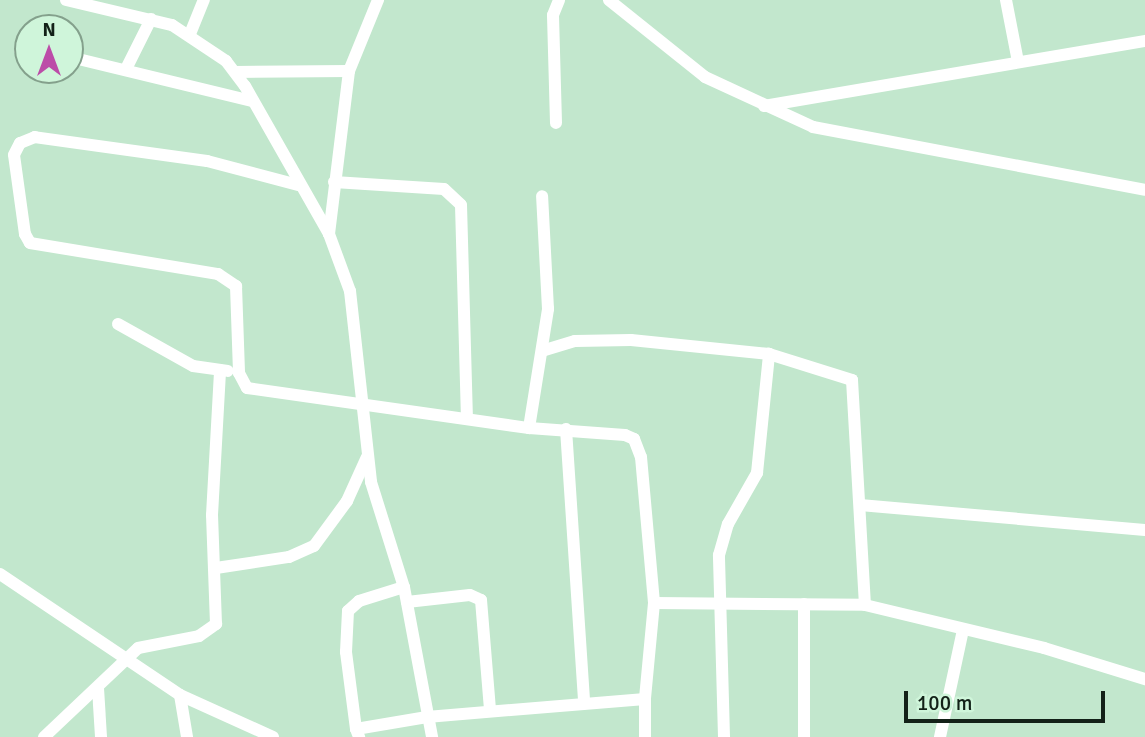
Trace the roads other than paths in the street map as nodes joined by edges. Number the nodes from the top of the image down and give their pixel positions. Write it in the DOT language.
graph roads {
  1 [pos="66,0"];
  2 [pos="204,0"];
  3 [pos="378,0"];
  4 [pos="559,0"];
  5 [pos="609,0"];
  6 [pos="1006,0"];
  7 [pos="151,19"];
  8 [pos="190,34"];
  9 [pos="1145,41"];
  10 [pos="84,60"];
  11 [pos="1018,62"];
  12 [pos="126,69"];
  13 [pos="349,71"];
  14 [pos="235,72"];
  15 [pos="252,101"];
  16 [pos="763,106"];
  17 [pos="556,123"];
  18 [pos="334,182"];
  19 [pos="298,185"];
  20 [pos="1145,190"];
  21 [pos="542,196"];
  22 [pos="329,234"];
  23 [pos="118,324"];
  24 [pos="545,350"];
  25 [pos="769,354"];
  26 [pos="220,370"];
  27 [pos="239,373"];
  28 [pos="362,403"];
  29 [pos="467,419"];
  30 [pos="529,428"];
  31 [pos="566,429"];
  32 [pos="367,457"];
  33 [pos="860,505"];
  34 [pos="1145,530"];
  35 [pos="216,568"];
  36 [pos="0,574"];
  37 [pos="404,587"];
  38 [pos="407,602"];
  39 [pos="654,603"];
  40 [pos="722,603"];
  41 [pos="804,604"];
  42 [pos="865,605"];
  43 [pos="963,630"];
  44 [pos="128,660"];
  45 [pos="1145,679"];
  46 [pos="98,688"];
  47 [pos="180,695"];
  48 [pos="645,698"];
  49 [pos="584,702"];
  50 [pos="490,710"];
  51 [pos="427,717"];
  52 [pos="358,733"];
  53 [pos="44,737"];
  54 [pos="101,737"];
  55 [pos="187,737"];
  56 [pos="273,737"];
  57 [pos="432,737"];
  58 [pos="645,737"];
  59 [pos="724,737"];
  60 [pos="804,737"];
  61 [pos="940,737"];
  1 -- 7 [label="street"];
  2 -- 8 [label="street"];
  3 -- 13 [label="street"];
  4 -- 17 [label="street"];
  5 -- 16 [label="street"];
  6 -- 11 [label="street"];
  7 -- 8 [label="street"];
  7 -- 12 [label="street"];
  8 -- 14 [label="street"];
  9 -- 11 [label="street"];
  10 -- 12 [label="street"];
  11 -- 16 [label="street"];
  12 -- 15 [label="street"];
  13 -- 14 [label="street"];
  13 -- 18 [label="street"];
  14 -- 15 [label="street"];
  15 -- 19 [label="street"];
  16 -- 20 [label="street"];
  18 -- 22 [label="street"];
  18 -- 29 [label="street"];
  19 -- 22 [label="street"];
  19 -- 27 [label="street"];
  21 -- 24 [label="street"];
  22 -- 28 [label="street"];
  23 -- 26 [label="street"];
  24 -- 25 [label="street"];
  24 -- 30 [label="street"];
  25 -- 33 [label="street"];
  25 -- 40 [label="street"];
  26 -- 27 [label="street"];
  26 -- 35 [label="street"];
  27 -- 28 [label="street"];
  28 -- 29 [label="street"];
  28 -- 32 [label="street"];
  29 -- 30 [label="street"];
  30 -- 31 [label="street"];
  31 -- 39 [label="street"];
  31 -- 49 [label="street"];
  32 -- 35 [label="street"];
  32 -- 37 [label="street"];
  33 -- 34 [label="street"];
  33 -- 42 [label="street"];
  35 -- 44 [label="street"];
  36 -- 44 [label="street"];
  37 -- 38 [label="street"];
  37 -- 52 [label="street"];
  38 -- 50 [label="street"];
  38 -- 51 [label="street"];
  39 -- 40 [label="street"];
  39 -- 48 [label="street"];
  40 -- 41 [label="street"];
  40 -- 59 [label="street"];
  41 -- 42 [label="street"];
  41 -- 60 [label="street"];
  42 -- 43 [label="street"];
  43 -- 45 [label="street"];
  43 -- 61 [label="street"];
  44 -- 46 [label="street"];
  44 -- 47 [label="street"];
  46 -- 53 [label="street"];
  46 -- 54 [label="street"];
  47 -- 55 [label="street"];
  47 -- 56 [label="street"];
  48 -- 49 [label="street"];
  48 -- 58 [label="street"];
  49 -- 50 [label="street"];
  50 -- 51 [label="street"];
  51 -- 52 [label="street"];
  51 -- 57 [label="street"];
}
